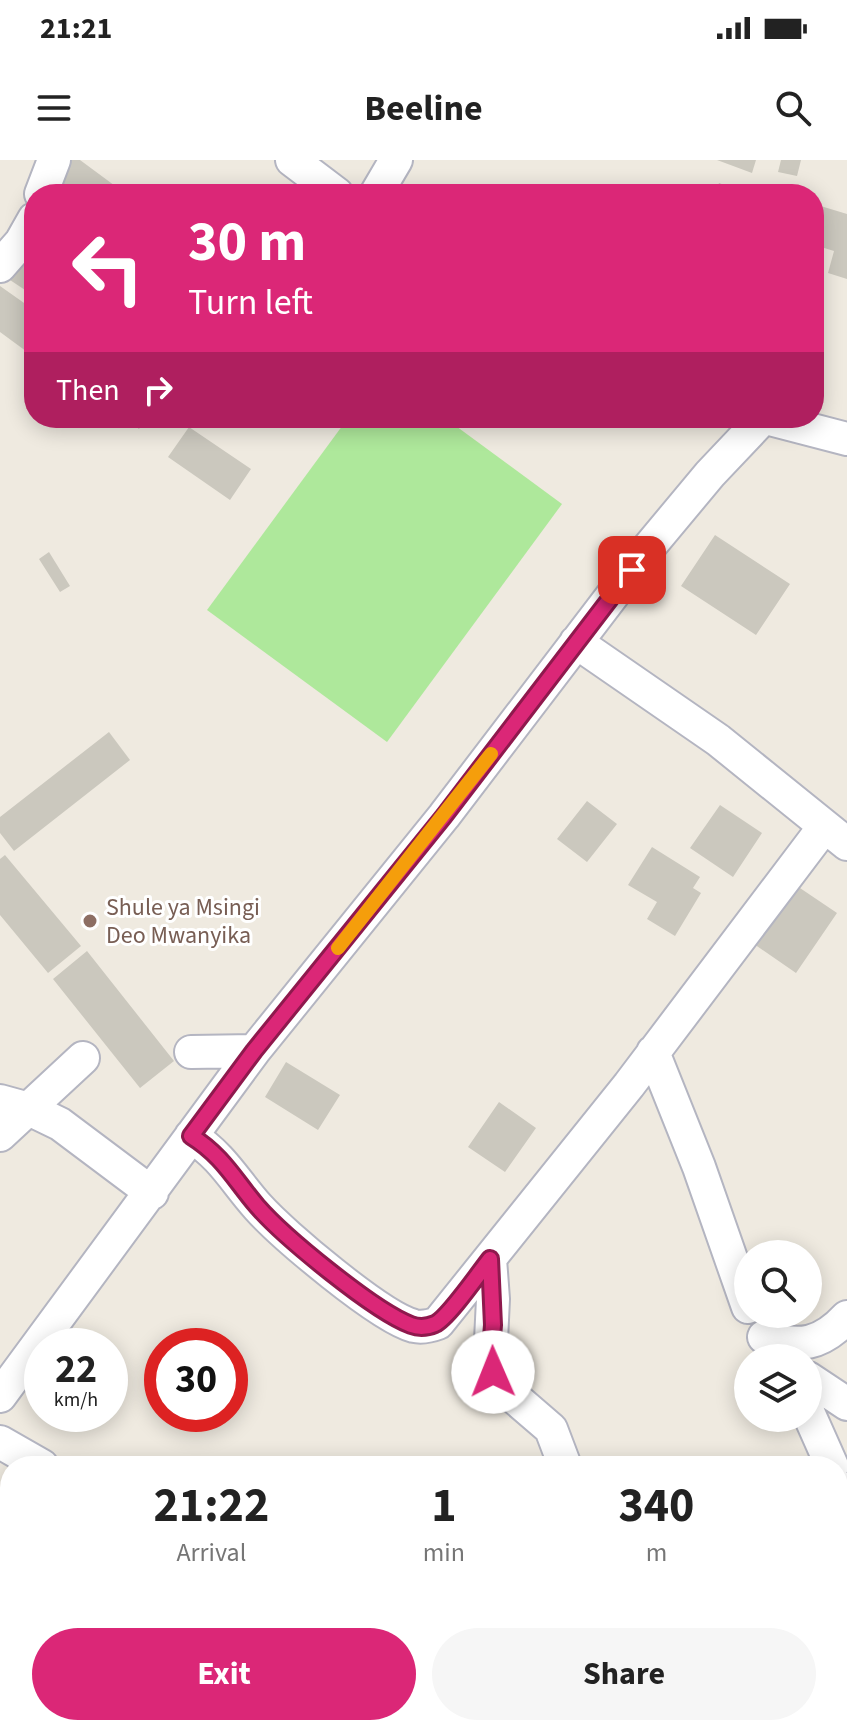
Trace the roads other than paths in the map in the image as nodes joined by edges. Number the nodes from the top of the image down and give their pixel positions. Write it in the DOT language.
graph roads {
  1 [pos="54,160"];
  2 [pos="292,160"];
  3 [pos="396,160"];
  4 [pos="45,184"];
  5 [pos="324,184"];
  6 [pos="382,184"];
  7 [pos="24,237"];
  8 [pos="0,266"];
  9 [pos="754,428"];
  10 [pos="804,428"];
  11 [pos="847,439"];
  12 [pos="576,642"];
  13 [pos="836,836"];
  14 [pos="254,1051"];
  15 [pos="191,1052"];
  16 [pos="653,1052"];
  17 [pos="83,1058"];
  18 [pos="14,1105"];
  19 [pos="0,1135"];
  20 [pos="191,1136"];
  21 [pos="152,1193"];
  22 [pos="490,1259"];
  23 [pos="734,1267"];
  24 [pos="847,1317"];
  25 [pos="779,1344"];
  26 [pos="822,1387"];
  27 [pos="0,1396"];
  28 [pos="847,1404"];
  29 [pos="817,1432"];
  30 [pos="0,1442"];
  31 [pos="24,1456"];
  32 [pos="561,1456"];
  33 [pos="828,1456"];
  1 -- 4 [label="street"];
  2 -- 5 [label="street"];
  3 -- 6 [label="street"];
  7 -- 8 [label="street"];
  9 -- 12 [label="street"];
  10 -- 11 [label="street"];
  12 -- 13 [label="street"];
  12 -- 14 [label="street"];
  13 -- 16 [label="street"];
  14 -- 15 [label="street"];
  14 -- 20 [label="street"];
  16 -- 22 [label="street"];
  16 -- 23 [label="street"];
  17 -- 18 [label="street"];
  18 -- 19 [label="street"];
  18 -- 21 [label="street"];
  20 -- 21 [label="street"];
  20 -- 22 [label="street"];
  21 -- 27 [label="street"];
  22 -- 32 [label="street"];
  24 -- 25 [label="street"];
  26 -- 28 [label="street"];
  29 -- 33 [label="street"];
  30 -- 31 [label="street"];
}
